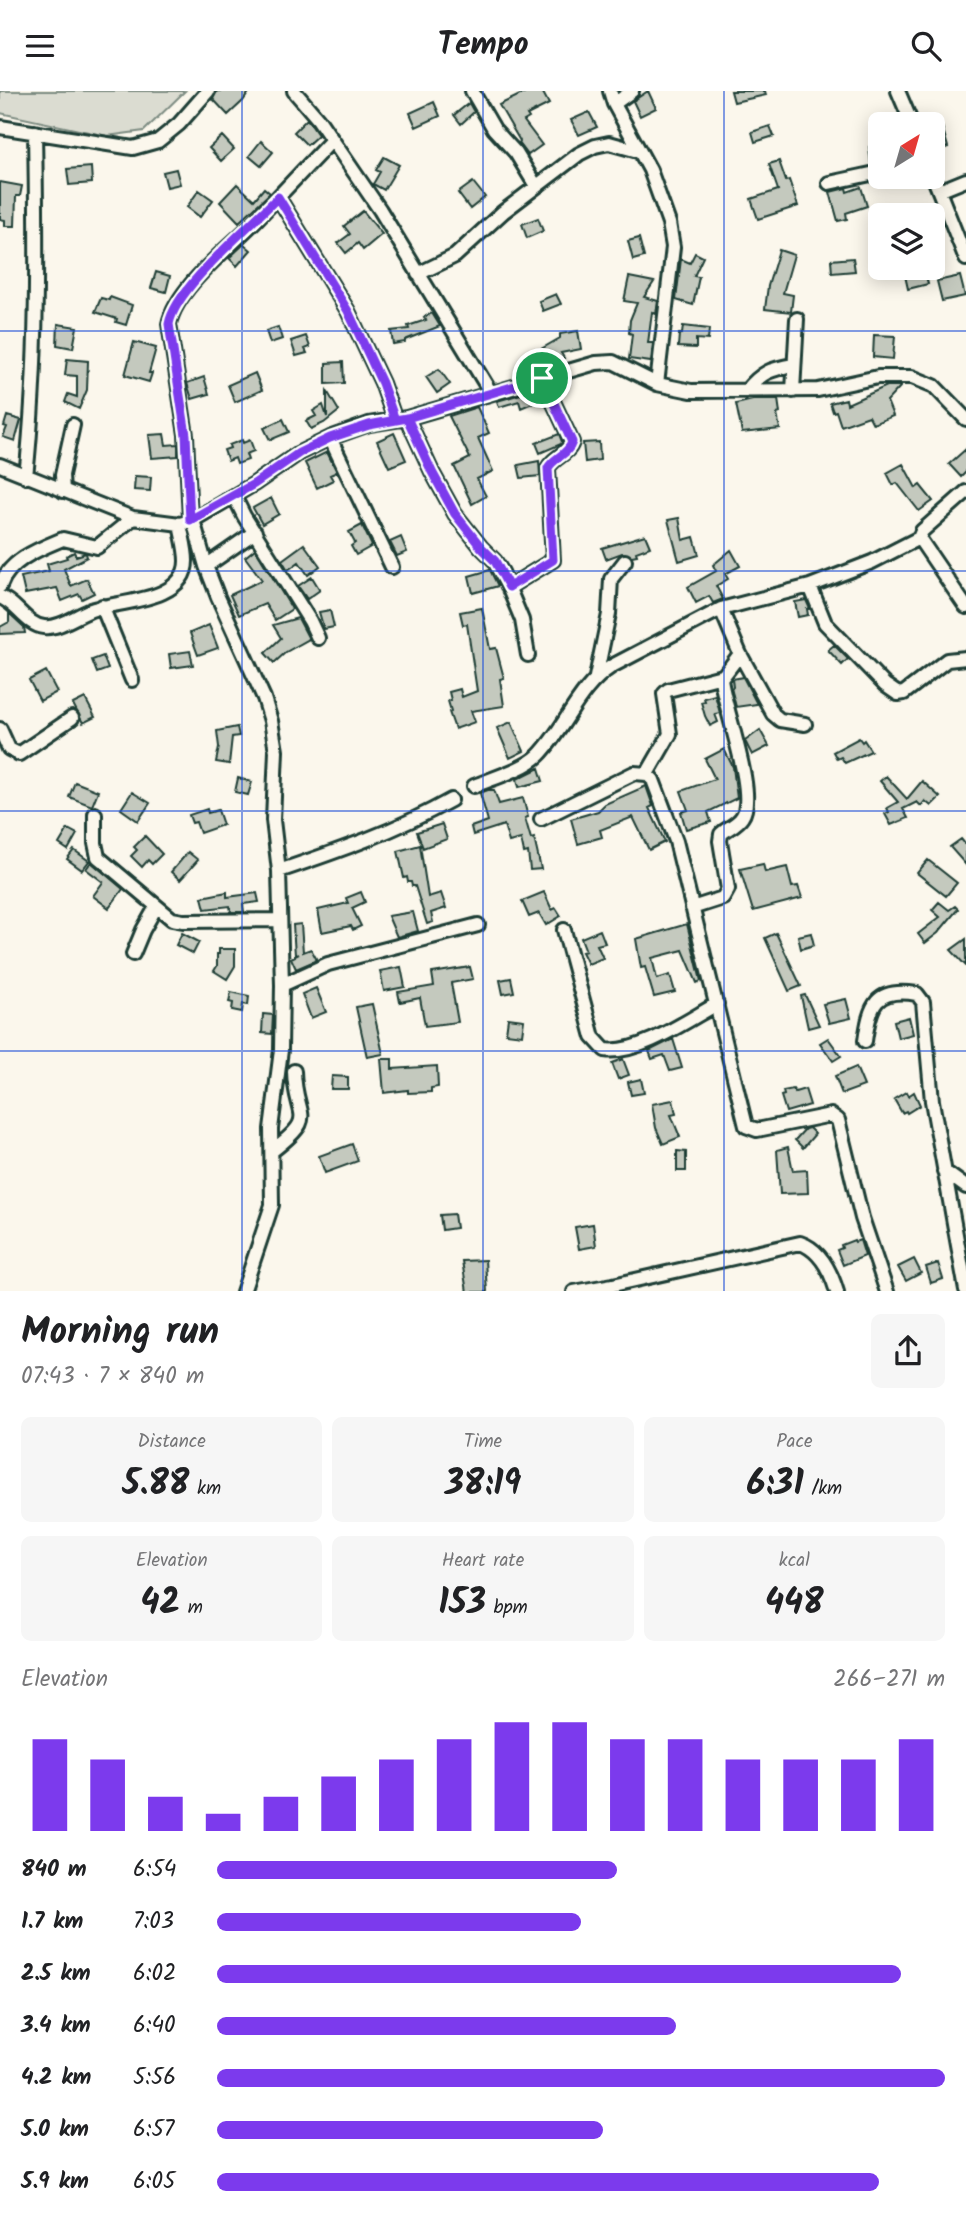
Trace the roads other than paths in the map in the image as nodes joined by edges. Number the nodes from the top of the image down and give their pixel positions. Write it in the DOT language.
graph roads {
  1 [pos="208,91"];
  2 [pos="471,91"];
  3 [pos="632,91"];
  4 [pos="898,91"];
  5 [pos="298,92"];
  6 [pos="612,97"];
  7 [pos="907,112"];
  8 [pos="0,127"];
  9 [pos="35,132"];
  10 [pos="332,140"];
  11 [pos="638,151"];
  12 [pos="868,175"];
  13 [pos="966,180"];
  14 [pos="829,183"];
  15 [pos="536,185"];
  16 [pos="939,191"];
  17 [pos="278,197"];
  18 [pos="966,259"];
  19 [pos="418,274"];
  20 [pos="797,319"];
  21 [pos="794,365"];
  22 [pos="542,378"];
  23 [pos="657,384"];
  24 [pos="746,391"];
  25 [pos="793,391"];
  26 [pos="491,393"];
  27 [pos="401,419"];
  28 [pos="966,419"];
  29 [pos="73,425"];
  30 [pos="330,438"];
  31 [pos="0,465"];
  32 [pos="26,477"];
  33 [pos="63,491"];
  34 [pos="966,492"];
  35 [pos="234,496"];
  36 [pos="134,518"];
  37 [pos="188,521"];
  38 [pos="255,533"];
  39 [pos="919,538"];
  40 [pos="625,561"];
  41 [pos="206,566"];
  42 [pos="392,566"];
  43 [pos="0,586"];
  44 [pos="810,586"];
  45 [pos="509,587"];
  46 [pos="0,597"];
  47 [pos="102,606"];
  48 [pos="966,607"];
  49 [pos="722,608"];
  50 [pos="318,638"];
  51 [pos="740,654"];
  52 [pos="528,655"];
  53 [pos="966,658"];
  54 [pos="722,676"];
  55 [pos="596,677"];
  56 [pos="132,680"];
  57 [pos="72,718"];
  58 [pos="805,724"];
  59 [pos="0,729"];
  60 [pos="647,774"];
  61 [pos="474,786"];
  62 [pos="451,800"];
  63 [pos="95,814"];
  64 [pos="541,819"];
  65 [pos="279,871"];
  66 [pos="156,907"];
  67 [pos="692,908"];
  68 [pos="278,920"];
  69 [pos="478,925"];
  70 [pos="564,930"];
  71 [pos="134,954"];
  72 [pos="282,985"];
  73 [pos="717,1004"];
  74 [pos="865,1041"];
  75 [pos="294,1071"];
  76 [pos="272,1151"];
  77 [pos="944,1171"];
  78 [pos="966,1187"];
  79 [pos="966,1290"];
  80 [pos="243,1291"];
  81 [pos="574,1291"];
  82 [pos="836,1291"];
  83 [pos="887,1291"];
  1 -- 9 [label="street"];
  2 -- 15 [label="street"];
  3 -- 6 [label="street"];
  4 -- 7 [label="street"];
  5 -- 10 [label="street"];
  6 -- 11 [label="street"];
  8 -- 9 [label="street"];
  9 -- 32 [label="street"];
  10 -- 17 [label="street"];
  10 -- 19 [label="street"];
  11 -- 15 [label="street"];
  11 -- 23 [label="street"];
  12 -- 14 [label="street"];
  13 -- 16 [label="street"];
  15 -- 19 [label="street"];
  16 -- 18 [label="street"];
  17 -- 27 [label="street"];
  17 -- 37 [label="street"];
  19 -- 26 [label="street"];
  20 -- 21 [label="street"];
  21 -- 24 [label="street"];
  21 -- 25 [label="street"];
  22 -- 23 [label="street"];
  22 -- 26 [label="street"];
  22 -- 45 [label="street"];
  23 -- 24 [label="street"];
  24 -- 25 [label="street"];
  25 -- 28 [label="street"];
  26 -- 27 [label="street"];
  27 -- 30 [label="street"];
  27 -- 45 [label="street"];
  29 -- 33 [label="street"];
  30 -- 35 [label="street"];
  30 -- 42 [label="street"];
  31 -- 32 [label="street"];
  32 -- 33 [label="street"];
  33 -- 36 [label="street"];
  34 -- 39 [label="street"];
  35 -- 37 [label="street"];
  35 -- 38 [label="street"];
  36 -- 37 [label="street"];
  36 -- 43 [label="street"];
  37 -- 41 [label="street"];
  37 -- 47 [label="street"];
  38 -- 41 [label="street"];
  38 -- 50 [label="street"];
  39 -- 44 [label="street"];
  39 -- 48 [label="street"];
  40 -- 55 [label="street"];
  41 -- 65 [label="street"];
  44 -- 49 [label="street"];
  44 -- 53 [label="street"];
  45 -- 52 [label="street"];
  46 -- 47 [label="street"];
  47 -- 56 [label="street"];
  49 -- 51 [label="street"];
  49 -- 55 [label="street"];
  51 -- 54 [label="street"];
  51 -- 58 [label="street"];
  54 -- 60 [label="street"];
  54 -- 67 [label="street"];
  55 -- 61 [label="street"];
  57 -- 59 [label="street"];
  60 -- 64 [label="street"];
  60 -- 67 [label="street"];
  62 -- 65 [label="street"];
  63 -- 66 [label="street"];
  65 -- 68 [label="street"];
  66 -- 68 [label="street"];
  66 -- 71 [label="street"];
  67 -- 73 [label="street"];
  68 -- 72 [label="street"];
  69 -- 72 [label="street"];
  70 -- 73 [label="street"];
  72 -- 76 [label="street"];
  73 -- 83 [label="street"];
  74 -- 77 [label="street"];
  75 -- 76 [label="street"];
  76 -- 80 [label="street"];
  77 -- 78 [label="street"];
  77 -- 79 [label="street"];
  81 -- 82 [label="street"];
}
